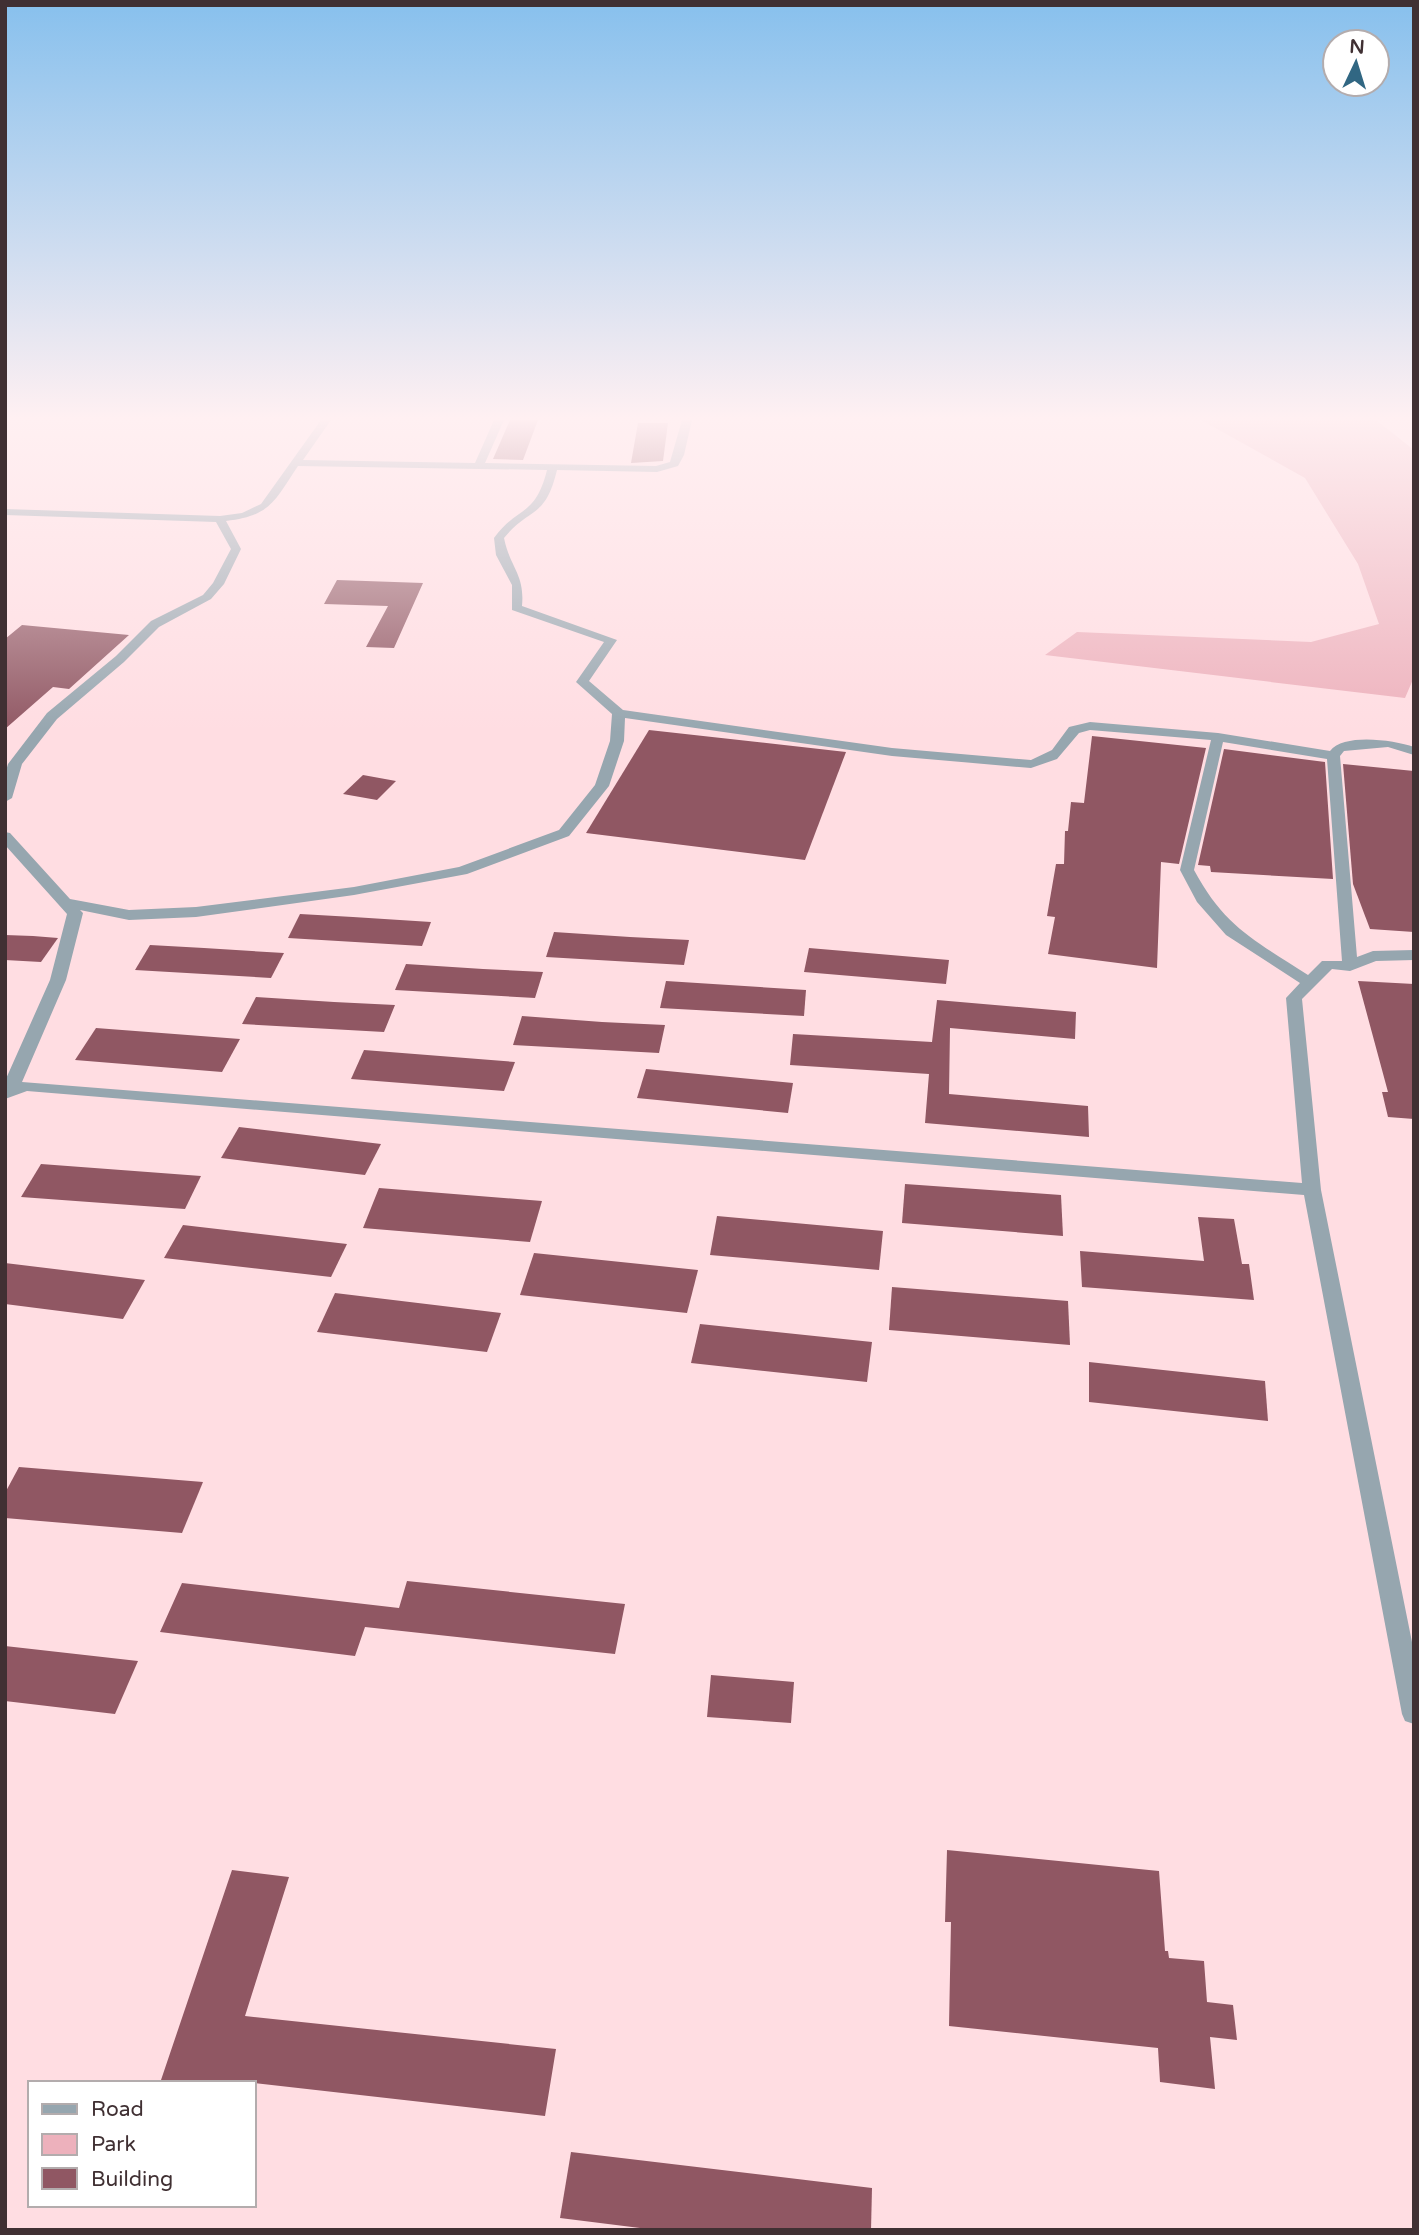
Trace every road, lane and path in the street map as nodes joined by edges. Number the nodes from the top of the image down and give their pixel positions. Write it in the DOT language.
graph roads {
  1 [pos="221,524"];
  2 [pos="510,524"];
  3 [pos="619,713"];
  4 [pos="1218,737"];
  5 [pos="1414,751"];
  6 [pos="1333,756"];
  7 [pos="5,798"];
  8 [pos="5,836"];
  9 [pos="65,902"];
  10 [pos="1414,956"];
  11 [pos="1350,965"];
  12 [pos="1309,982"];
  13 [pos="8,1092"];
  14 [pos="1312,1190"];
  15 [pos="1414,1714"];
  1 -- 7 [label="street"];
  2 -- 3 [label="street"];
  3 -- 4 [label="street"];
  3 -- 9 [label="street"];
  4 -- 6 [label="street"];
  4 -- 12 [label="street"];
  5 -- 6 [label="street"];
  6 -- 11 [label="street"];
  8 -- 9 [label="street"];
  9 -- 13 [label="street"];
  10 -- 11 [label="street"];
  11 -- 12 [label="street"];
  12 -- 14 [label="street"];
  13 -- 14 [label="street"];
  14 -- 15 [label="street"];
}
